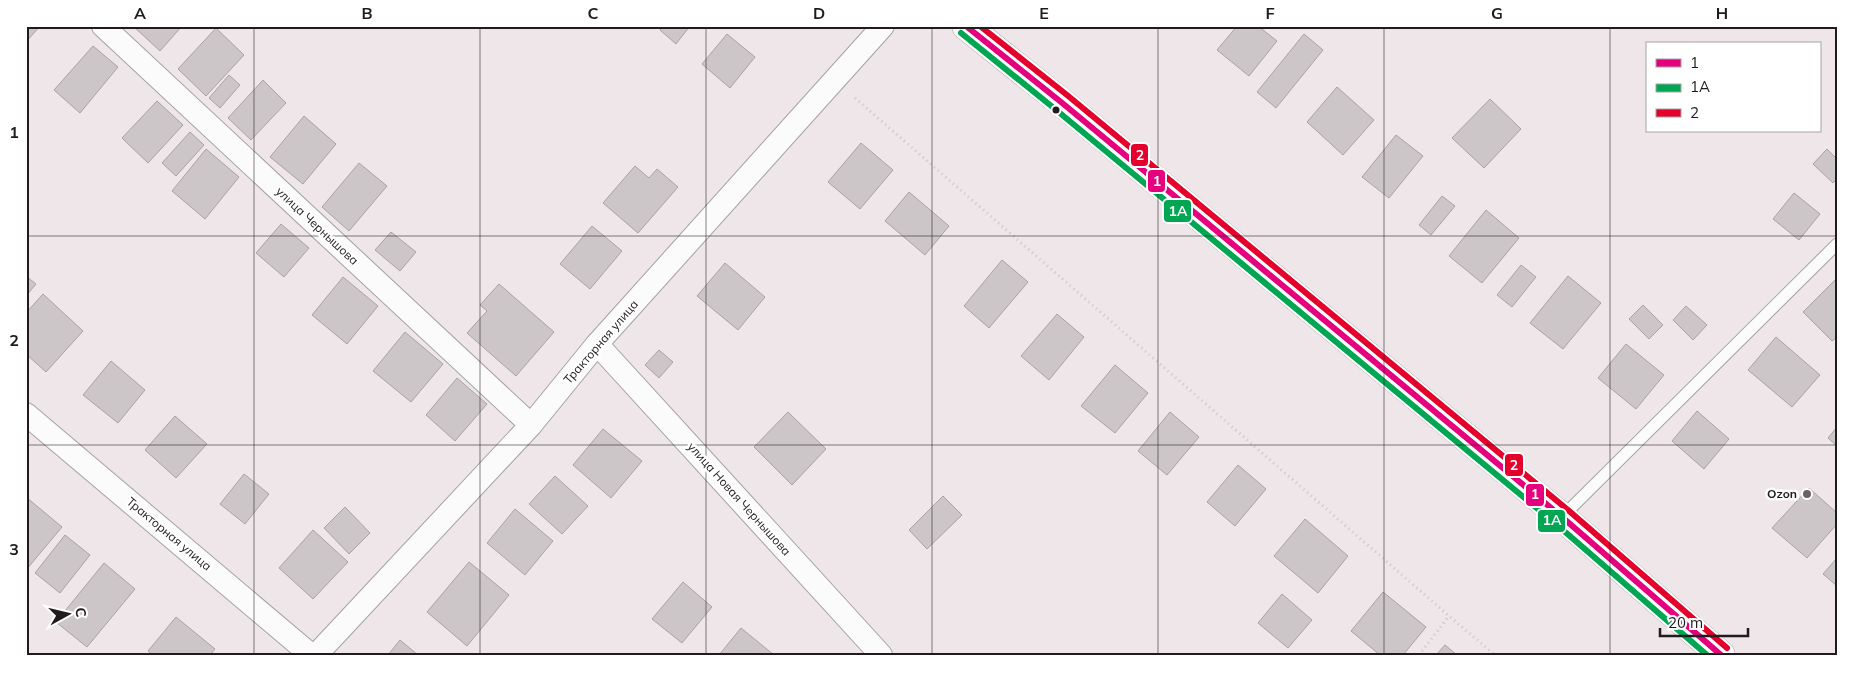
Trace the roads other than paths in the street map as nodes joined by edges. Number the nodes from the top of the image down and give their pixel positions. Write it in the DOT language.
graph roads {
  1 [pos="103,26"];
  2 [pos="883,26"];
  3 [pos="966,26"];
  4 [pos="1837,244"];
  5 [pos="598,344"];
  6 [pos="26,414"];
  7 [pos="531,425"];
  8 [pos="1562,516"];
  9 [pos="311,655"];
  10 [pos="316,655"];
  11 [pos="881,655"];
  12 [pos="1721,655"];
  1 -- 7 [label="street, улица Чернышова"];
  2 -- 5 [label="street, Тракторная улица"];
  3 -- 8 [label="main road"];
  4 -- 8 [label="lane"];
  5 -- 7 [label="street, Тракторная улица"];
  5 -- 11 [label="street, улица Новая Чернышова"];
  6 -- 9 [label="street, Тракторная улица"];
  7 -- 10 [label="street, Тракторная улица"];
  8 -- 12 [label="main road"];
}
